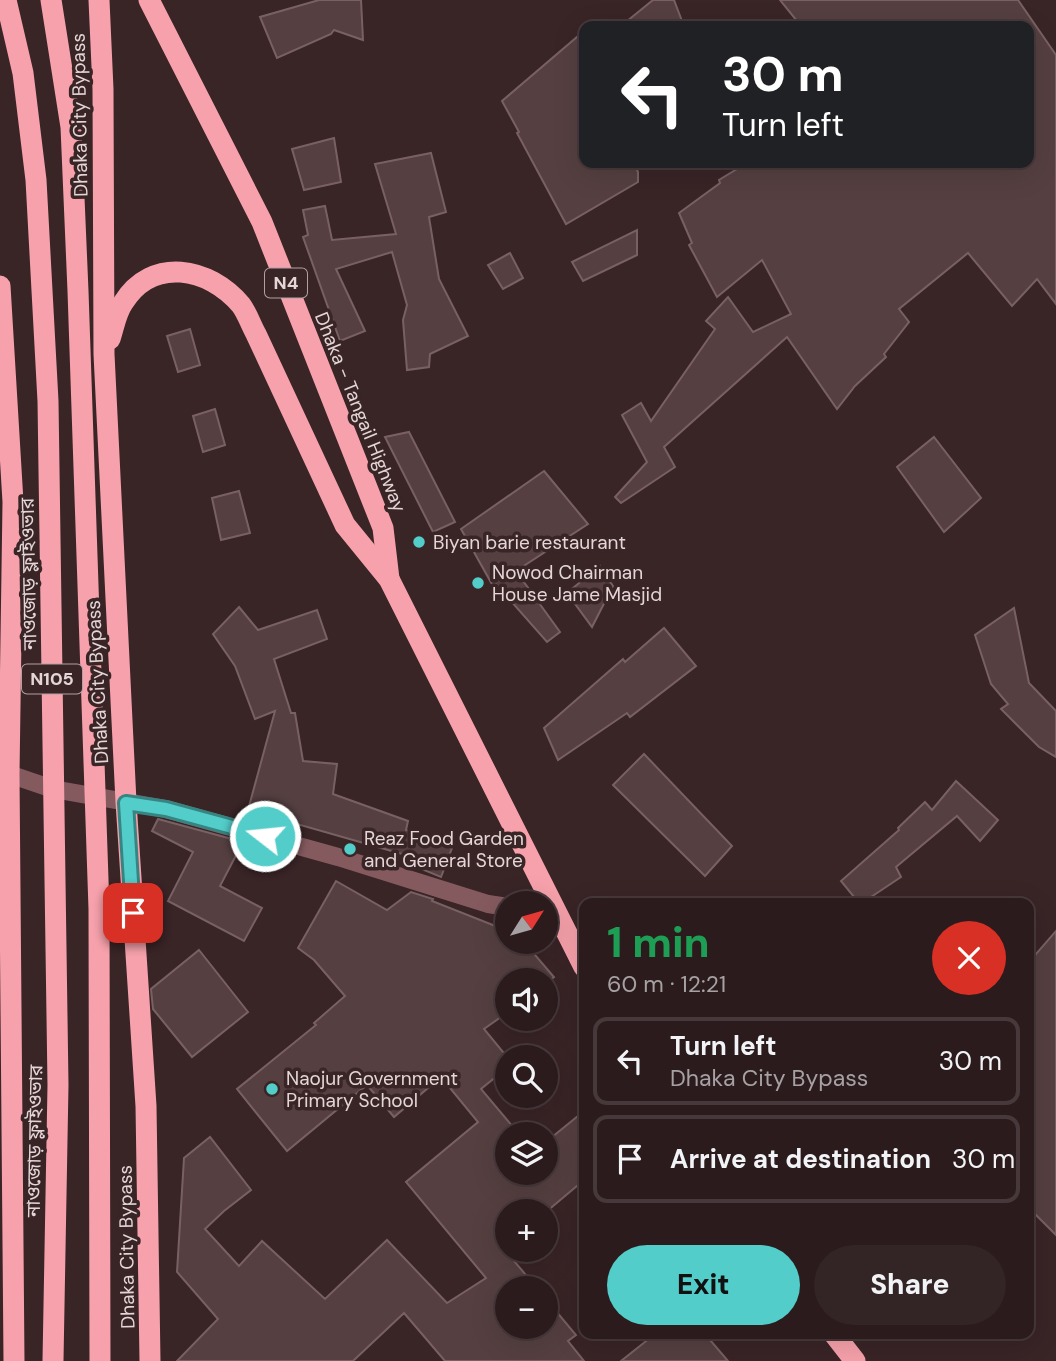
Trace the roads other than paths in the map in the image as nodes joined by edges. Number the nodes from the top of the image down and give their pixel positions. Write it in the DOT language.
graph roads {
  1 [pos="6,0"];
  2 [pos="51,0"];
  3 [pos="99,0"];
  4 [pos="149,0"];
  5 [pos="0,286"];
  6 [pos="104,354"];
  7 [pos="389,579"];
  8 [pos="5,772"];
  9 [pos="126,803"];
  10 [pos="540,891"];
  11 [pos="495,905"];
  12 [pos="558,925"];
  13 [pos="579,960"];
  14 [pos="838,1339"];
  15 [pos="14,1361"];
  16 [pos="53,1361"];
  17 [pos="100,1361"];
  18 [pos="150,1361"];
  19 [pos="855,1361"];
  1 -- 16 [label="highway, নাওজোড় ফ্লাইওভার / N105, bridge"];
  2 -- 17 [label="highway, N105, bridge"];
  3 -- 6 [label="highway, Dhaka City Bypass"];
  4 -- 7 [label="highway, Dhaka - Tangail Highway / N4"];
  5 -- 8 [label="highway"];
  6 -- 7 [label="highway, Dhaka - Tangail Highway / N4"];
  6 -- 9 [label="highway, Dhaka City Bypass"];
  7 -- 10 [label="highway, Dhaka - Tangail Highway / N4"];
  8 -- 9 [label="street"];
  8 -- 15 [label="highway"];
  9 -- 11 [label="street"];
  9 -- 18 [label="highway, Dhaka City Bypass"];
  12 -- 13 [label="highway, Dhaka - Tangail Highway / N4"];
  14 -- 19 [label="highway"];
}
